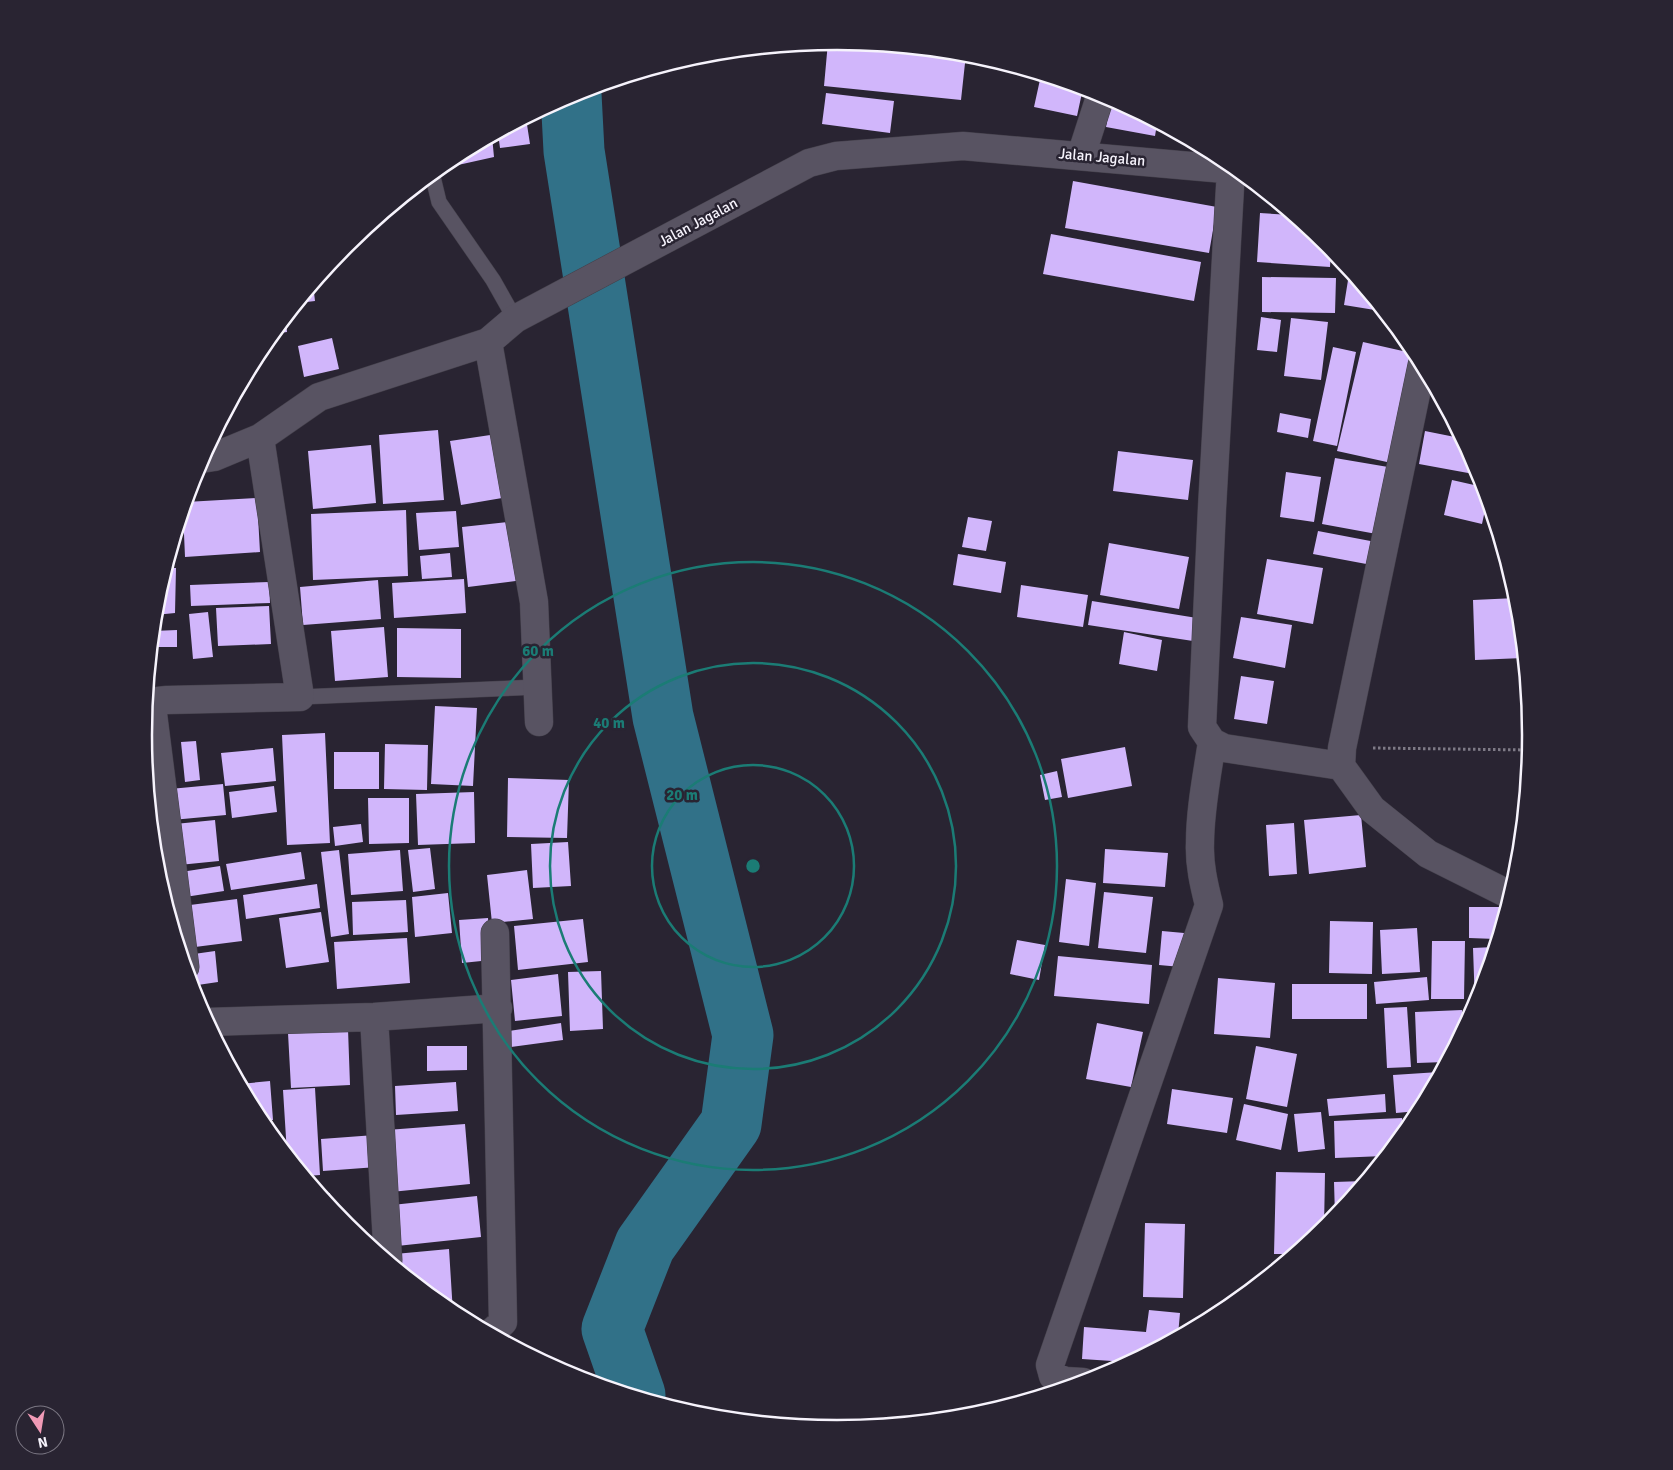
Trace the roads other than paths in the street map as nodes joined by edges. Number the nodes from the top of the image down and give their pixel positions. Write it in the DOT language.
graph roads {
  1 [pos="1098,102"];
  2 [pos="1081,156"];
  3 [pos="1221,168"];
  4 [pos="1233,177"];
  5 [pos="434,181"];
  6 [pos="515,319"];
  7 [pos="488,342"];
  8 [pos="1420,376"];
  9 [pos="260,438"];
  10 [pos="211,457"];
  11 [pos="538,687"];
  12 [pos="300,697"];
  13 [pos="153,705"];
  14 [pos="153,710"];
  15 [pos="539,722"];
  16 [pos="1212,742"];
  17 [pos="1341,757"];
  18 [pos="1503,891"];
  19 [pos="180,929"];
  20 [pos="495,933"];
  21 [pos="498,1008"];
  22 [pos="374,1017"];
  23 [pos="215,1022"];
  24 [pos="388,1252"];
  25 [pos="496,1329"];
  26 [pos="1065,1381"];
  1 -- 2 [label="street"];
  2 -- 3 [label="street, Jalan Jagalan"];
  2 -- 6 [label="street, Jalan Jagalan"];
  4 -- 16 [label="street"];
  5 -- 6 [label="lane"];
  6 -- 7 [label="street, Jalan Jagalan"];
  7 -- 9 [label="street, Jalan Jagalan"];
  7 -- 11 [label="street"];
  8 -- 17 [label="street"];
  9 -- 10 [label="street, Jalan Jagalan"];
  9 -- 12 [label="street"];
  11 -- 12 [label="lane"];
  11 -- 15 [label="street"];
  12 -- 13 [label="street"];
  14 -- 19 [label="street"];
  16 -- 17 [label="street"];
  16 -- 26 [label="street"];
  17 -- 18 [label="street"];
  20 -- 21 [label="street"];
  21 -- 22 [label="street"];
  21 -- 25 [label="street"];
  22 -- 23 [label="street"];
  22 -- 24 [label="street"];
}
